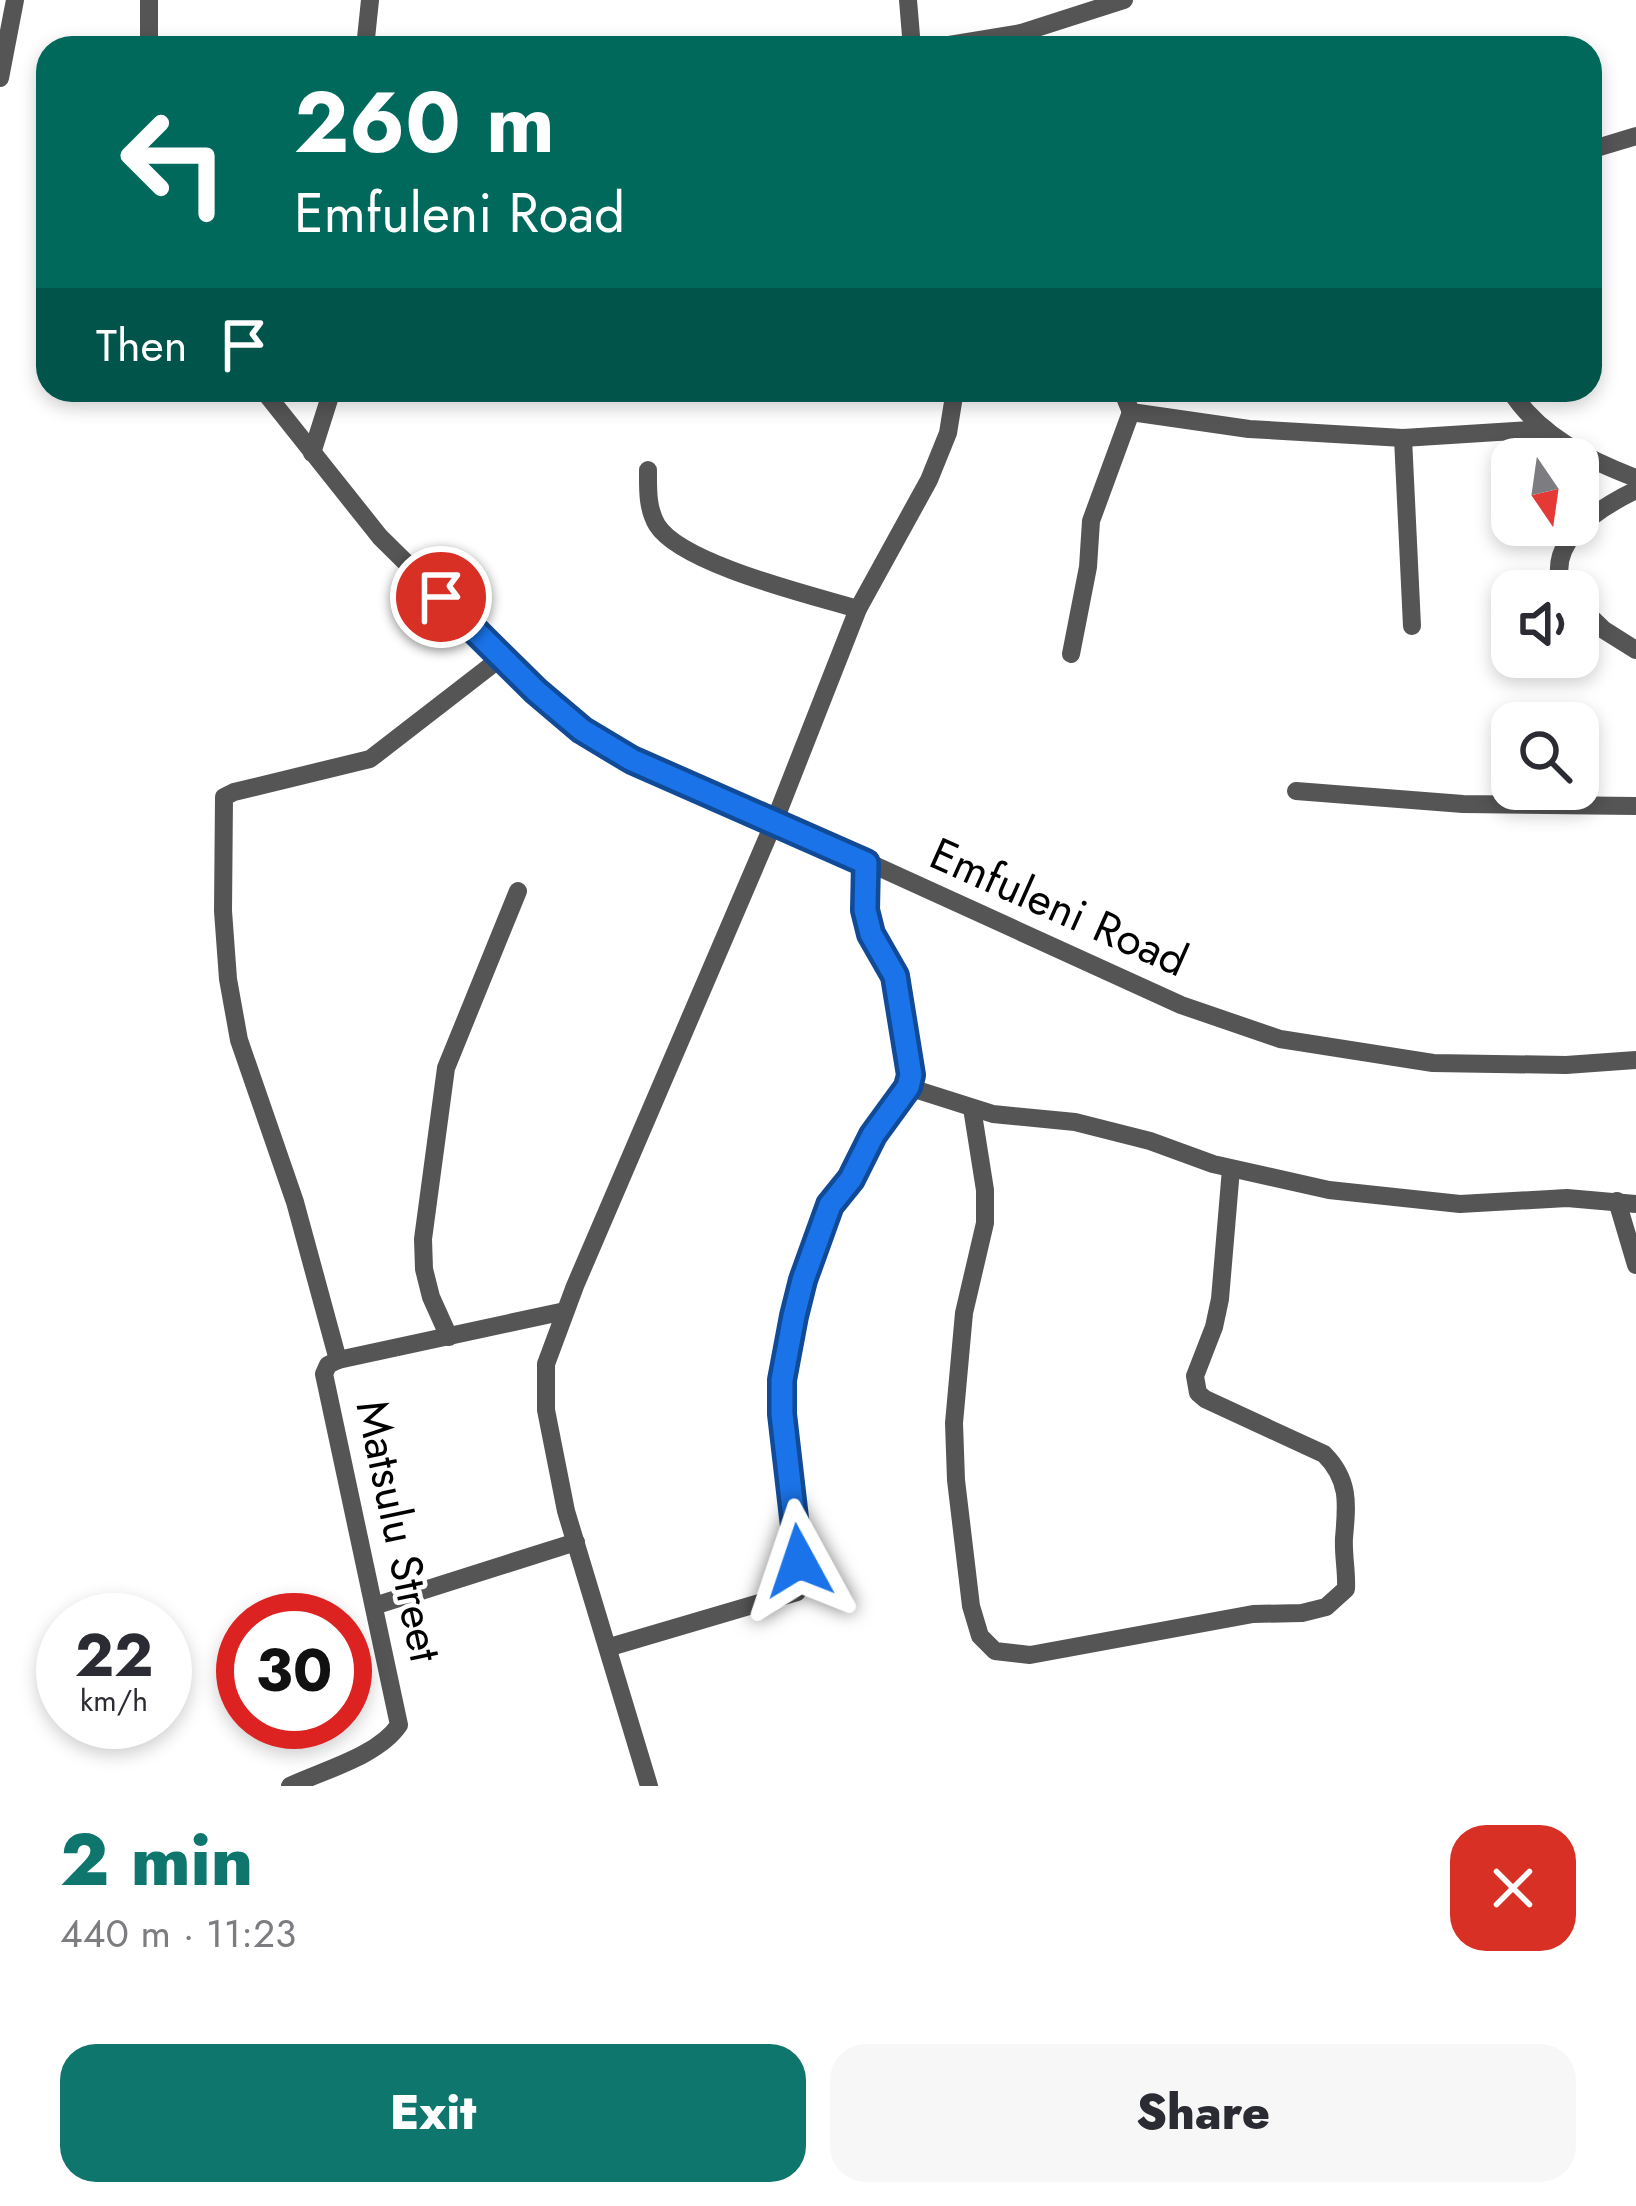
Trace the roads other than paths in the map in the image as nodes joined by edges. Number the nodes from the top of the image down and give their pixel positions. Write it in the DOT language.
graph roads {
  1 [pos="15,0"];
  2 [pos="149,0"];
  3 [pos="370,0"];
  4 [pos="908,0"];
  5 [pos="1124,0"];
  6 [pos="149,36"];
  7 [pos="366,36"];
  8 [pos="911,36"];
  9 [pos="1003,36"];
  10 [pos="0,78"];
  11 [pos="1636,136"];
  12 [pos="1602,146"];
  13 [pos="272,402"];
  14 [pos="328,402"];
  15 [pos="953,402"];
  16 [pos="1127,402"];
  17 [pos="1518,402"];
  18 [pos="1131,412"];
  19 [pos="1545,428"];
  20 [pos="1403,438"];
  21 [pos="312,453"];
  22 [pos="648,470"];
  23 [pos="1636,478"];
  24 [pos="1636,490"];
  25 [pos="1558,570"];
  26 [pos="858,609"];
  27 [pos="1599,625"];
  28 [pos="1412,626"];
  29 [pos="1636,650"];
  30 [pos="1072,654"];
  31 [pos="502,657"];
  32 [pos="1295,791"];
  33 [pos="1636,806"];
  34 [pos="775,820"];
  35 [pos="866,863"];
  36 [pos="518,891"];
  37 [pos="1636,1060"];
  38 [pos="908,1087"];
  39 [pos="972,1108"];
  40 [pos="1231,1168"];
  41 [pos="1626,1202"];
  42 [pos="1636,1265"];
  43 [pos="565,1310"];
  44 [pos="449,1337"];
  45 [pos="338,1360"];
  46 [pos="576,1542"];
  47 [pos="374,1606"];
  48 [pos="610,1647"];
  49 [pos="290,1786"];
  50 [pos="649,1786"];
  1 -- 10 [label="street"];
  2 -- 6 [label="street"];
  3 -- 7 [label="street"];
  4 -- 8 [label="street"];
  5 -- 9 [label="street"];
  11 -- 12 [label="street"];
  13 -- 21 [label="street, Emfuleni Road"];
  14 -- 21 [label="street"];
  15 -- 26 [label="street"];
  16 -- 18 [label="street"];
  17 -- 19 [label="street"];
  18 -- 20 [label="street"];
  18 -- 30 [label="street"];
  19 -- 20 [label="street"];
  19 -- 23 [label="street"];
  20 -- 28 [label="street"];
  21 -- 31 [label="street, Emfuleni Road"];
  22 -- 26 [label="street"];
  24 -- 25 [label="street"];
  26 -- 34 [label="street"];
  27 -- 29 [label="street"];
  31 -- 34 [label="street, Emfuleni Road"];
  31 -- 45 [label="street"];
  32 -- 33 [label="street"];
  34 -- 35 [label="street, Emfuleni Road"];
  34 -- 43 [label="street"];
  35 -- 37 [label="street, Emfuleni Road"];
  35 -- 38 [label="street"];
  36 -- 44 [label="street"];
  38 -- 39 [label="street"];
  38 -- 48 [label="street"];
  39 -- 40 [label="street"];
  39 -- 40 [label="street"];
  40 -- 41 [label="street"];
  41 -- 42 [label="street"];
  43 -- 44 [label="street"];
  43 -- 46 [label="street"];
  44 -- 45 [label="street"];
  45 -- 47 [label="street, Matsulu Street"];
  46 -- 47 [label="street"];
  46 -- 48 [label="street"];
  47 -- 49 [label="street, Matsulu Street"];
  48 -- 50 [label="street"];
}
